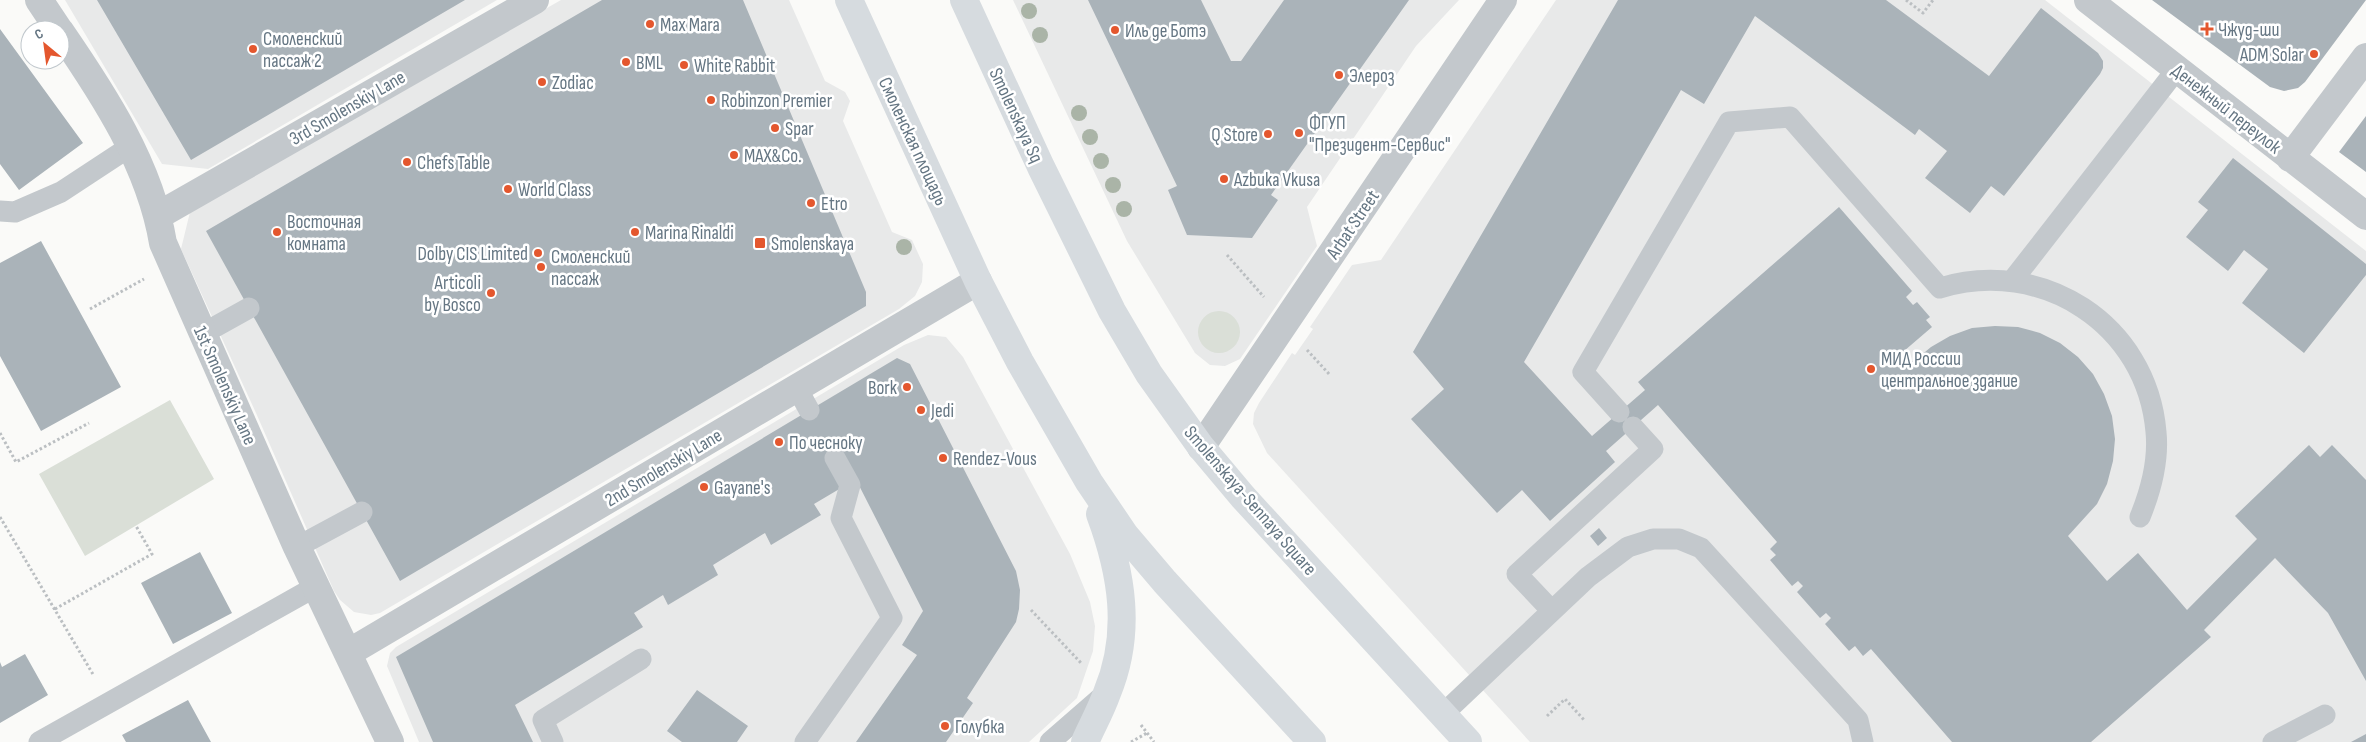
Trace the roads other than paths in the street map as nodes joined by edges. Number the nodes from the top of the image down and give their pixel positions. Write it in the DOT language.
graph roads {
  1 [pos="39,0"];
  2 [pos="535,0"];
  3 [pos="849,0"];
  4 [pos="964,0"];
  5 [pos="1503,0"];
  6 [pos="2088,0"];
  7 [pos="53,20"];
  8 [pos="70,46"];
  9 [pos="2366,57"];
  10 [pos="2177,69"];
  11 [pos="131,146"];
  12 [pos="2290,158"];
  13 [pos="0,211"];
  14 [pos="158,215"];
  15 [pos="2366,216"];
  16 [pos="1072,230"];
  17 [pos="978,281"];
  18 [pos="2012,281"];
  19 [pos="249,308"];
  20 [pos="204,333"];
  21 [pos="1201,447"];
  22 [pos="835,458"];
  23 [pos="1089,482"];
  24 [pos="362,512"];
  25 [pos="2140,517"];
  26 [pos="297,547"];
  27 [pos="315,587"];
  28 [pos="1552,611"];
  29 [pos="348,652"];
  30 [pos="641,659"];
  31 [pos="1108,692"];
  32 [pos="1443,714"];
  33 [pos="2326,715"];
  34 [pos="39,742"];
  35 [pos="390,742"];
  36 [pos="553,742"];
  37 [pos="805,742"];
  38 [pos="1050,742"];
  39 [pos="1085,742"];
  40 [pos="1312,742"];
  41 [pos="1468,742"];
  42 [pos="1863,742"];
  43 [pos="2273,742"];
  1 -- 7 [label="street, 1st Smolenskiy Lane"];
  2 -- 14 [label="street, 3rd Smolenskiy Lane"];
  3 -- 17 [label="main road, Смоленская площадь"];
  4 -- 16 [label="main road, Smolenskaya Sq"];
  5 -- 21 [label="street, Arbat Street"];
  6 -- 10 [label="street, Денежный переулок"];
  8 -- 11 [label="street, 1st Smolenskiy Lane"];
  9 -- 12 [label="street"];
  10 -- 12 [label="street, Денежный переулок"];
  10 -- 18 [label="lane"];
  11 -- 13 [label="lane"];
  11 -- 14 [label="street, 1st Smolenskiy Lane"];
  12 -- 15 [label="street, Денежный переулок"];
  14 -- 20 [label="street, 1st Smolenskiy Lane"];
  16 -- 21 [label="main road, Smolenskaya-Sennaya Square"];
  17 -- 23 [label="main road"];
  17 -- 29 [label="street, 2nd Smolenskiy Lane"];
  18 -- 25 [label="lane"];
  18 -- 28 [label="lane"];
  19 -- 20 [label="lane"];
  20 -- 26 [label="street, 1st Smolenskiy Lane"];
  21 -- 32 [label="main road, Smolenskaya-Sennaya Square"];
  22 -- 37 [label="lane"];
  23 -- 31 [label="main road"];
  23 -- 40 [label="main road"];
  24 -- 26 [label="lane"];
  26 -- 27 [label="street, 1st Smolenskiy Lane"];
  27 -- 29 [label="street, 1st Smolenskiy Lane"];
  27 -- 34 [label="lane"];
  28 -- 32 [label="lane"];
  28 -- 42 [label="lane"];
  29 -- 35 [label="street, 1st Smolenskiy Lane"];
  30 -- 36 [label="lane"];
  31 -- 38 [label="lane"];
  31 -- 39 [label="main road"];
  32 -- 41 [label="main road, Smolenskaya-Sennaya Square"];
  33 -- 43 [label="lane"];
}
